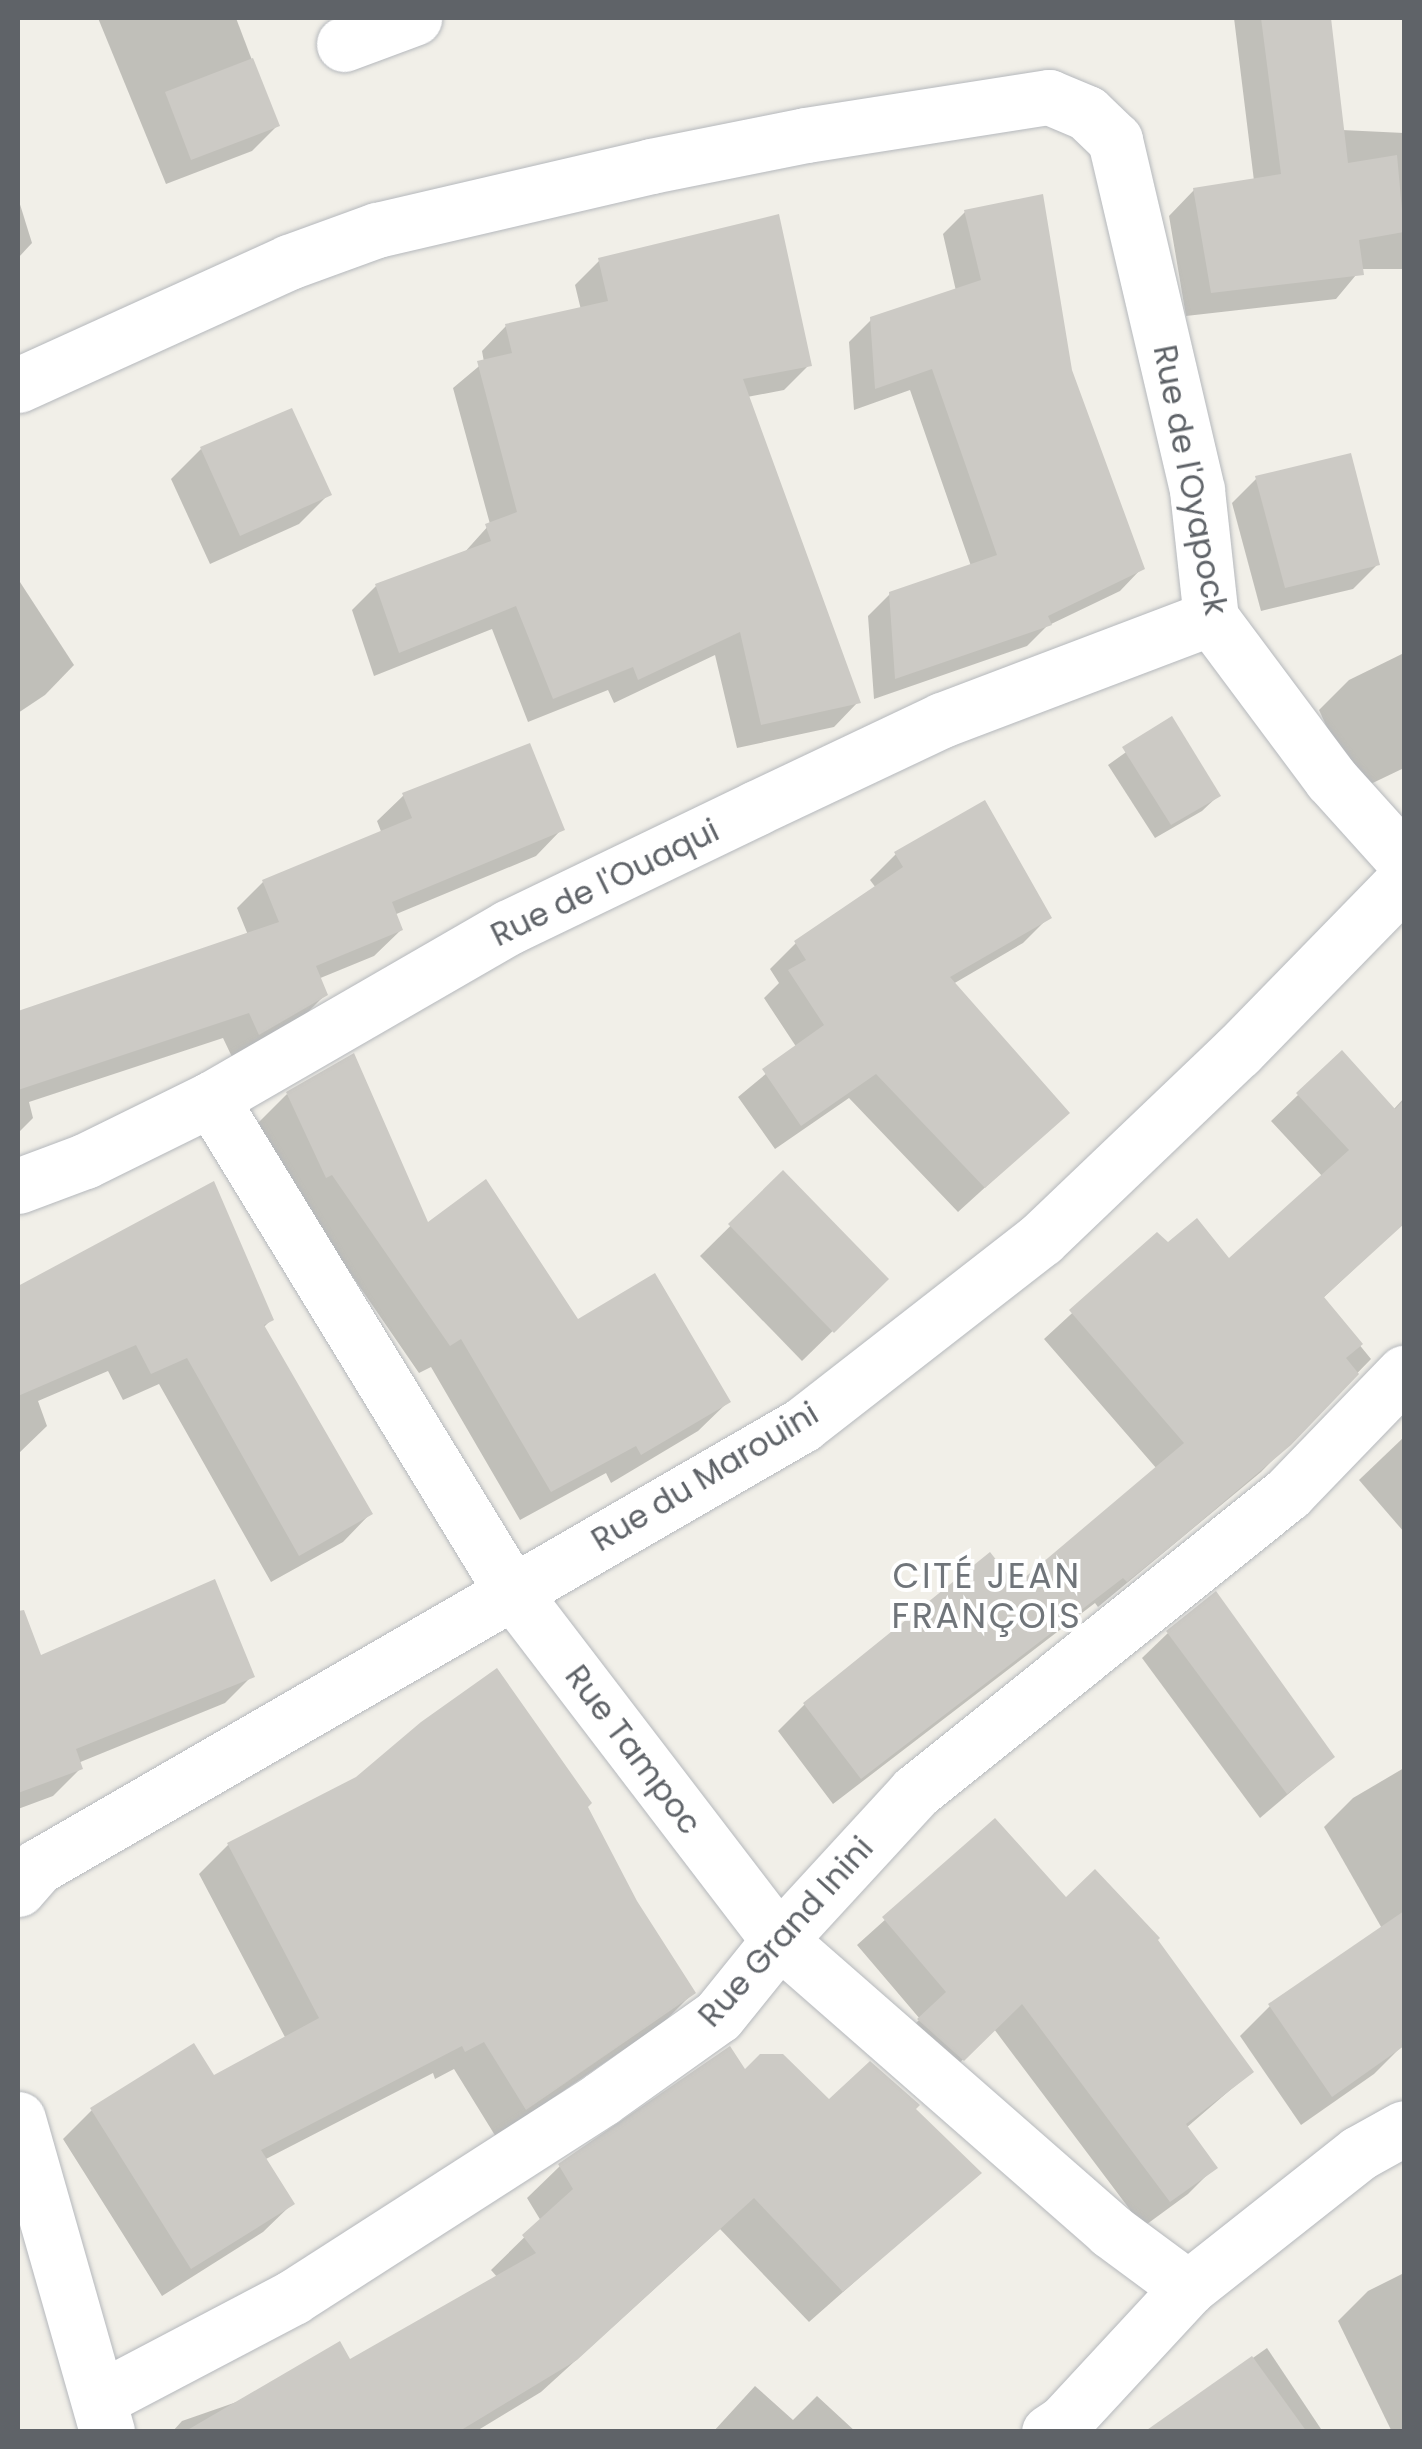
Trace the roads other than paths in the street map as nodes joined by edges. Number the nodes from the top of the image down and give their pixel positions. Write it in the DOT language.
graph roads {
  1 [pos="414,18"];
  2 [pos="344,44"];
  3 [pos="18,385"];
  4 [pos="1211,618"];
  5 [pos="1404,860"];
  6 [pos="1404,882"];
  7 [pos="211,1099"];
  8 [pos="18,1186"];
  9 [pos="1404,1373"];
  10 [pos="511,1590"];
  11 [pos="18,1888"];
  12 [pos="779,1940"];
  13 [pos="18,2119"];
  14 [pos="1404,2128"];
  15 [pos="1188,2288"];
  16 [pos="103,2415"];
  17 [pos="1049,2432"];
  1 -- 2 [label="street"];
  3 -- 4 [label="street, Rue de l'Oyapock"];
  4 -- 5 [label="street, Rue de l'Oyapock"];
  4 -- 7 [label="street, Rue de l'Ouaqui"];
  6 -- 10 [label="street, Rue du Marouini"];
  7 -- 8 [label="street, Rue de l'Ouaqui"];
  7 -- 10 [label="street, Rue Tampoc"];
  9 -- 12 [label="street, Rue Grand Inini"];
  10 -- 11 [label="street, Rue du Marouini"];
  10 -- 12 [label="street, Rue Tampoc"];
  12 -- 15 [label="street, Rue Tampoc"];
  12 -- 16 [label="street, Rue Grand Inini"];
  13 -- 16 [label="street"];
  14 -- 15 [label="street"];
  15 -- 17 [label="street"];
}
